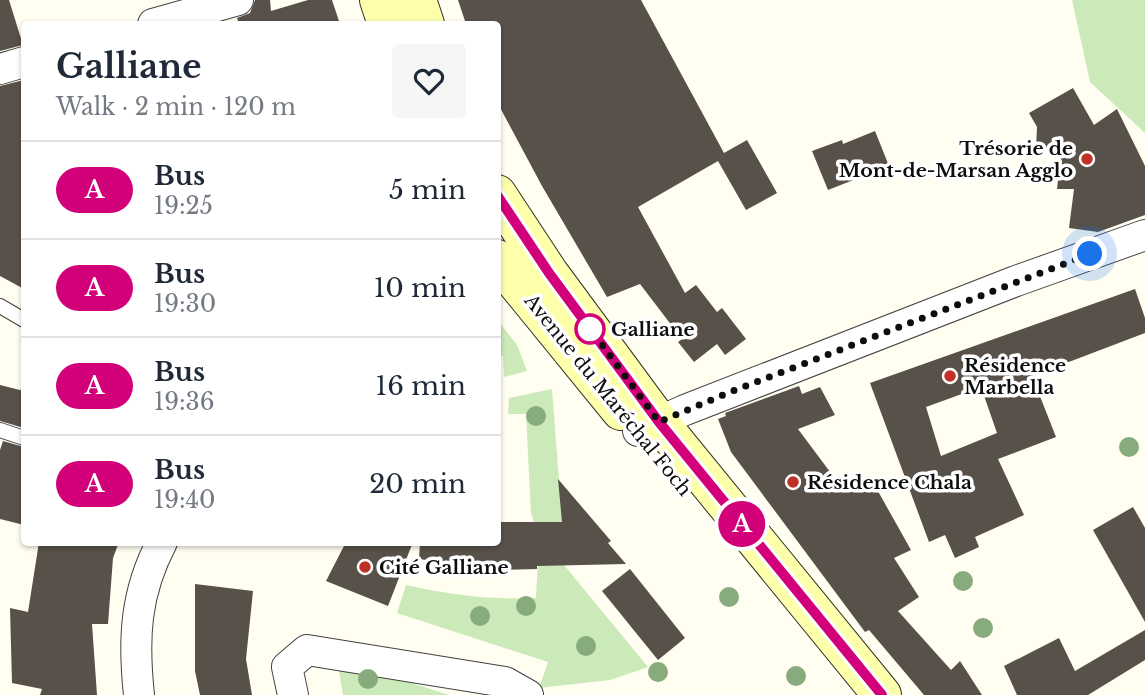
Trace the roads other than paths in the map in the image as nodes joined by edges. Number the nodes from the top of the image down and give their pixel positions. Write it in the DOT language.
graph roads {
  1 [pos="238,0"];
  2 [pos="379,0"];
  3 [pos="417,0"];
  4 [pos="164,21"];
  5 [pos="386,21"];
  6 [pos="424,21"];
  7 [pos="21,63"];
  8 [pos="0,69"];
  9 [pos="501,200"];
  10 [pos="1145,235"];
  11 [pos="501,262"];
  12 [pos="0,306"];
  13 [pos="21,318"];
  14 [pos="648,426"];
  15 [pos="0,430"];
  16 [pos="21,437"];
  17 [pos="160,546"];
  18 [pos="139,695"];
  19 [pos="293,695"];
  20 [pos="528,695"];
  21 [pos="851,695"];
  22 [pos="882,695"];
  1 -- 4 [label="street"];
  2 -- 5 [label="main road"];
  3 -- 6 [label="main road"];
  7 -- 8 [label="street"];
  9 -- 14 [label="main road, Avenue du Maréchal Foch"];
  10 -- 14 [label="street"];
  11 -- 14 [label="main road, Avenue du Maréchal Foch"];
  12 -- 13 [label="lane"];
  14 -- 21 [label="main road, Avenue du Maréchal Foch"];
  14 -- 22 [label="main road, Avenue du Maréchal Foch"];
  15 -- 16 [label="lane"];
  17 -- 18 [label="street"];
  19 -- 20 [label="street"];
}
